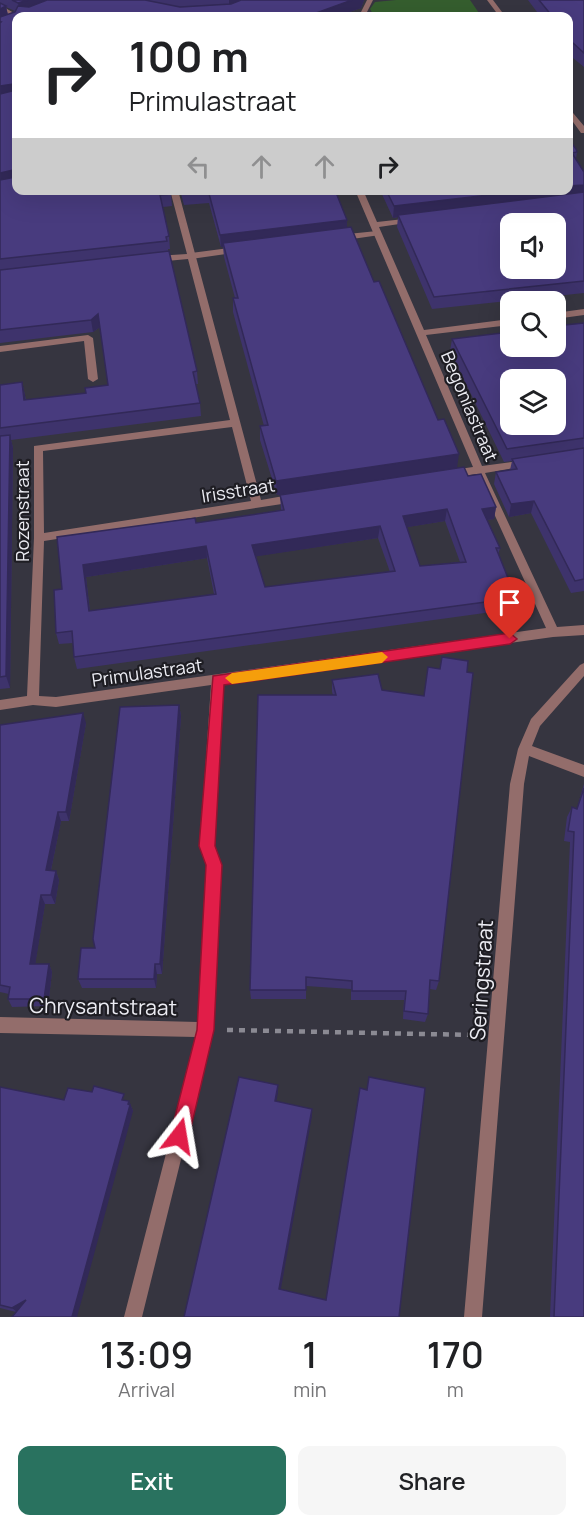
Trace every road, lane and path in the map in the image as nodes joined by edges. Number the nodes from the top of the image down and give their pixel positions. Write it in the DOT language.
graph roads {
  1 [pos="12,20"];
  2 [pos="8,22"];
  3 [pos="573,116"];
  4 [pos="578,123"];
  5 [pos="573,124"];
  6 [pos="584,131"];
  7 [pos="175,195"];
  8 [pos="361,195"];
  9 [pos="420,220"];
  10 [pos="375,229"];
  11 [pos="330,239"];
  12 [pos="249,249"];
  13 [pos="191,256"];
  14 [pos="143,261"];
  15 [pos="584,312"];
  16 [pos="566,314"];
  17 [pos="500,323"];
  18 [pos="421,333"];
  19 [pos="0,349"];
  20 [pos="93,379"];
  21 [pos="235,423"];
  22 [pos="537,461"];
  23 [pos="479,470"];
  24 [pos="444,475"];
  25 [pos="304,497"];
  26 [pos="257,504"];
  27 [pos="39,538"];
  28 [pos="584,630"];
  29 [pos="553,632"];
  30 [pos="584,668"];
  31 [pos="218,680"];
  32 [pos="33,700"];
  33 [pos="0,705"];
  34 [pos="524,749"];
  35 [pos="584,771"];
  36 [pos="0,1025"];
  37 [pos="205,1030"];
  38 [pos="498,1036"];
  39 [pos="133,1317"];
  40 [pos="473,1317"];
  1 -- 2 [label="street"];
  3 -- 4 [label="street"];
  4 -- 5 [label="street"];
  4 -- 6 [label="street"];
  7 -- 13 [label="street"];
  8 -- 10 [label="street, Begoniastraat"];
  9 -- 10 [label="street"];
  10 -- 11 [label="street"];
  10 -- 18 [label="street, Begoniastraat"];
  12 -- 13 [label="street"];
  13 -- 14 [label="street"];
  13 -- 21 [label="street"];
  15 -- 16 [label="street"];
  17 -- 18 [label="street"];
  18 -- 23 [label="street, Begoniastraat"];
  19 -- 20 [label="street"];
  21 -- 26 [label="street"];
  21 -- 27 [label="street, Rozenstraat"];
  22 -- 23 [label="street"];
  23 -- 24 [label="street"];
  23 -- 29 [label="street, Begoniastraat"];
  25 -- 26 [label="street, Irisstraat"];
  26 -- 27 [label="street, Irisstraat"];
  27 -- 32 [label="street, Rozenstraat"];
  28 -- 29 [label="street, Primulastraat"];
  29 -- 31 [label="street, Primulastraat"];
  30 -- 34 [label="street, Seringstraat"];
  31 -- 32 [label="street, Primulastraat"];
  31 -- 37 [label="street"];
  32 -- 33 [label="street, Primulastraat"];
  34 -- 35 [label="street"];
  34 -- 38 [label="street, Seringstraat"];
  36 -- 37 [label="street, Chrysantstraat"];
  37 -- 38 [label="path"];
  37 -- 39 [label="street"];
  38 -- 40 [label="street, Seringstraat"];
}
